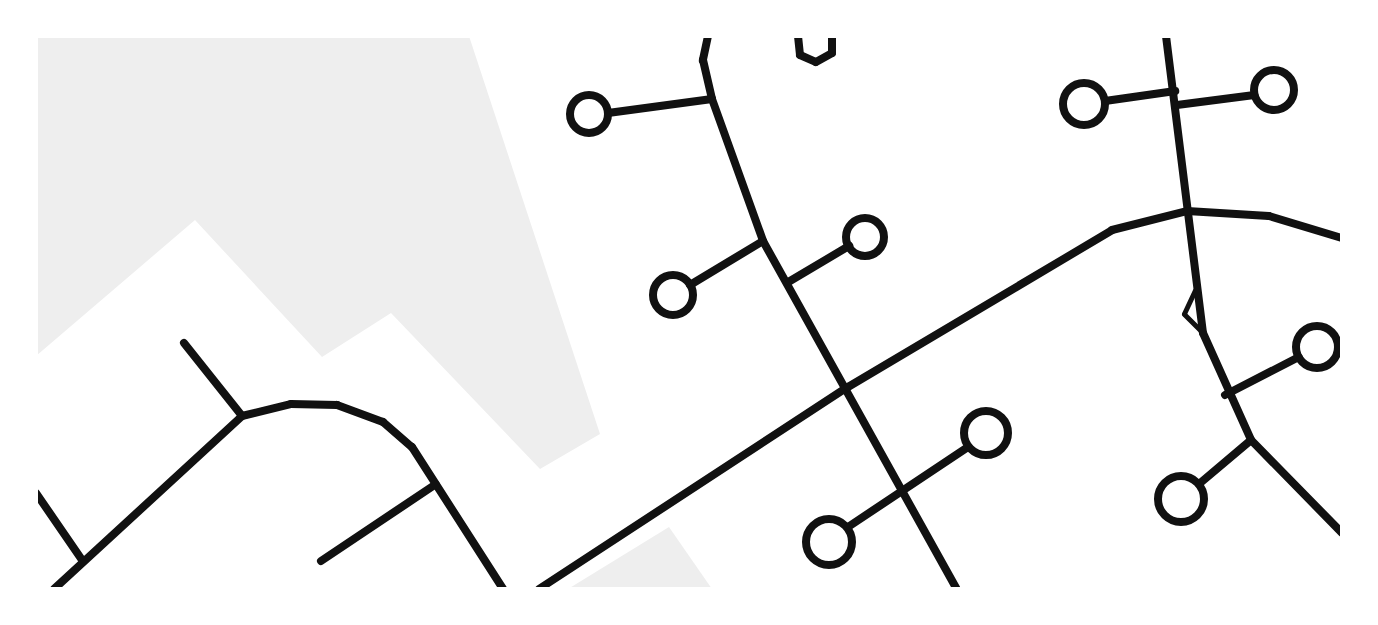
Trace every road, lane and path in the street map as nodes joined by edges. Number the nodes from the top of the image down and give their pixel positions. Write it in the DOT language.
graph roads {
  1 [pos="708,36"];
  2 [pos="798,36"];
  3 [pos="832,36"];
  4 [pos="1166,36"];
  5 [pos="1175,91"];
  6 [pos="1254,95"];
  7 [pos="712,99"];
  8 [pos="1105,101"];
  9 [pos="1177,105"];
  10 [pos="608,113"];
  11 [pos="1187,211"];
  12 [pos="1342,238"];
  13 [pos="763,241"];
  14 [pos="849,246"];
  15 [pos="790,281"];
  16 [pos="690,285"];
  17 [pos="1195,290"];
  18 [pos="1203,333"];
  19 [pos="184,343"];
  20 [pos="1299,357"];
  21 [pos="848,387"];
  22 [pos="1225,395"];
  23 [pos="242,416"];
  24 [pos="1251,440"];
  25 [pos="968,447"];
  26 [pos="436,484"];
  27 [pos="1199,484"];
  28 [pos="903,492"];
  29 [pos="36,493"];
  30 [pos="848,527"];
  31 [pos="1342,533"];
  32 [pos="82,560"];
  33 [pos="321,561"];
  34 [pos="54,589"];
  35 [pos="503,589"];
  36 [pos="539,589"];
  37 [pos="957,589"];
  1 -- 7 [label="street"];
  2 -- 3 [label="street"];
  4 -- 5 [label="street"];
  5 -- 8 [label="street"];
  5 -- 9 [label="street"];
  6 -- 6 [label="street"];
  6 -- 9 [label="street"];
  7 -- 10 [label="street"];
  7 -- 13 [label="street"];
  8 -- 8 [label="street"];
  9 -- 11 [label="street"];
  10 -- 10 [label="street"];
  11 -- 12 [label="street"];
  11 -- 17 [label="street"];
  11 -- 21 [label="street"];
  13 -- 15 [label="street"];
  13 -- 16 [label="street"];
  14 -- 14 [label="street"];
  14 -- 15 [label="street"];
  15 -- 21 [label="street"];
  16 -- 16 [label="street"];
  17 -- 18 [label="street"];
  17 -- 18 [label="lane"];
  18 -- 22 [label="street"];
  19 -- 23 [label="street"];
  20 -- 20 [label="street"];
  20 -- 22 [label="street"];
  21 -- 28 [label="street"];
  21 -- 36 [label="street"];
  22 -- 24 [label="street"];
  23 -- 26 [label="street"];
  23 -- 32 [label="street"];
  24 -- 27 [label="street"];
  24 -- 31 [label="street"];
  25 -- 25 [label="street"];
  25 -- 28 [label="street"];
  26 -- 33 [label="street"];
  26 -- 35 [label="street"];
  27 -- 27 [label="street"];
  28 -- 30 [label="street"];
  28 -- 37 [label="street"];
  29 -- 32 [label="street"];
  30 -- 30 [label="street"];
  32 -- 34 [label="street"];
}
